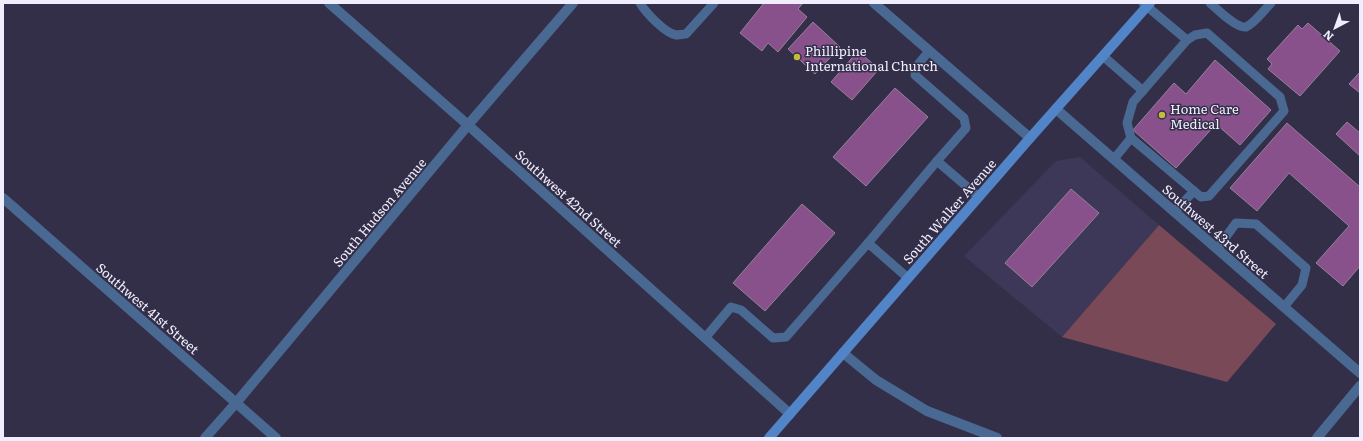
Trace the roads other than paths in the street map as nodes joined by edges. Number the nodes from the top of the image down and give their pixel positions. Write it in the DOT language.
graph roads {
  1 [pos="329,3"];
  2 [pos="573,3"];
  3 [pos="640,3"];
  4 [pos="714,3"];
  5 [pos="874,3"];
  6 [pos="1210,3"];
  7 [pos="1271,3"];
  8 [pos="1147,4"];
  9 [pos="1187,40"];
  10 [pos="929,51"];
  11 [pos="1103,56"];
  12 [pos="1143,91"];
  13 [pos="1056,109"];
  14 [pos="468,125"];
  15 [pos="1030,138"];
  16 [pos="1131,138"];
  17 [pos="1114,160"];
  18 [pos="937,161"];
  19 [pos="1194,191"];
  20 [pos="979,197"];
  21 [pos="3,198"];
  22 [pos="1174,212"];
  23 [pos="868,244"];
  24 [pos="1217,249"];
  25 [pos="908,278"];
  26 [pos="1284,307"];
  27 [pos="705,338"];
  28 [pos="843,354"];
  29 [pos="1360,373"];
  30 [pos="1360,386"];
  31 [pos="236,403"];
  32 [pos="790,414"];
  33 [pos="205,438"];
  34 [pos="276,438"];
  35 [pos="769,438"];
  36 [pos="997,438"];
  37 [pos="1317,438"];
  1 -- 14 [label="street, Southwest 42nd Street"];
  2 -- 14 [label="street, South Hudson Avenue"];
  3 -- 4 [label="lane"];
  5 -- 10 [label="street"];
  6 -- 7 [label="lane"];
  8 -- 9 [label="lane"];
  8 -- 11 [label="main road, South Walker Avenue"];
  9 -- 12 [label="lane"];
  9 -- 19 [label="lane"];
  10 -- 15 [label="street"];
  10 -- 18 [label="lane"];
  11 -- 12 [label="lane"];
  11 -- 13 [label="main road, South Walker Avenue"];
  12 -- 16 [label="lane"];
  13 -- 15 [label="main road, South Walker Avenue"];
  13 -- 17 [label="street, Southwest 43rd Street"];
  14 -- 27 [label="street, Southwest 42nd Street"];
  14 -- 31 [label="street, South Hudson Avenue"];
  15 -- 20 [label="main road, South Walker Avenue"];
  16 -- 17 [label="lane"];
  16 -- 19 [label="lane"];
  17 -- 22 [label="street, Southwest 43rd Street"];
  18 -- 20 [label="lane"];
  18 -- 23 [label="lane"];
  19 -- 22 [label="lane"];
  20 -- 25 [label="main road, South Walker Avenue"];
  21 -- 31 [label="street, Southwest 41st Street"];
  22 -- 24 [label="street, Southwest 43rd Street"];
  23 -- 25 [label="lane"];
  23 -- 27 [label="lane"];
  24 -- 26 [label="street, Southwest 43rd Street"];
  24 -- 26 [label="lane"];
  25 -- 28 [label="main road, South Walker Avenue"];
  26 -- 29 [label="street, Southwest 43rd Street"];
  27 -- 32 [label="street, Southwest 42nd Street"];
  28 -- 32 [label="main road, South Walker Avenue"];
  28 -- 36 [label="street"];
  30 -- 37 [label="street"];
  31 -- 33 [label="street, South Hudson Avenue"];
  31 -- 34 [label="street, Southwest 41st Street"];
  32 -- 35 [label="main road, South Walker Avenue"];
}
